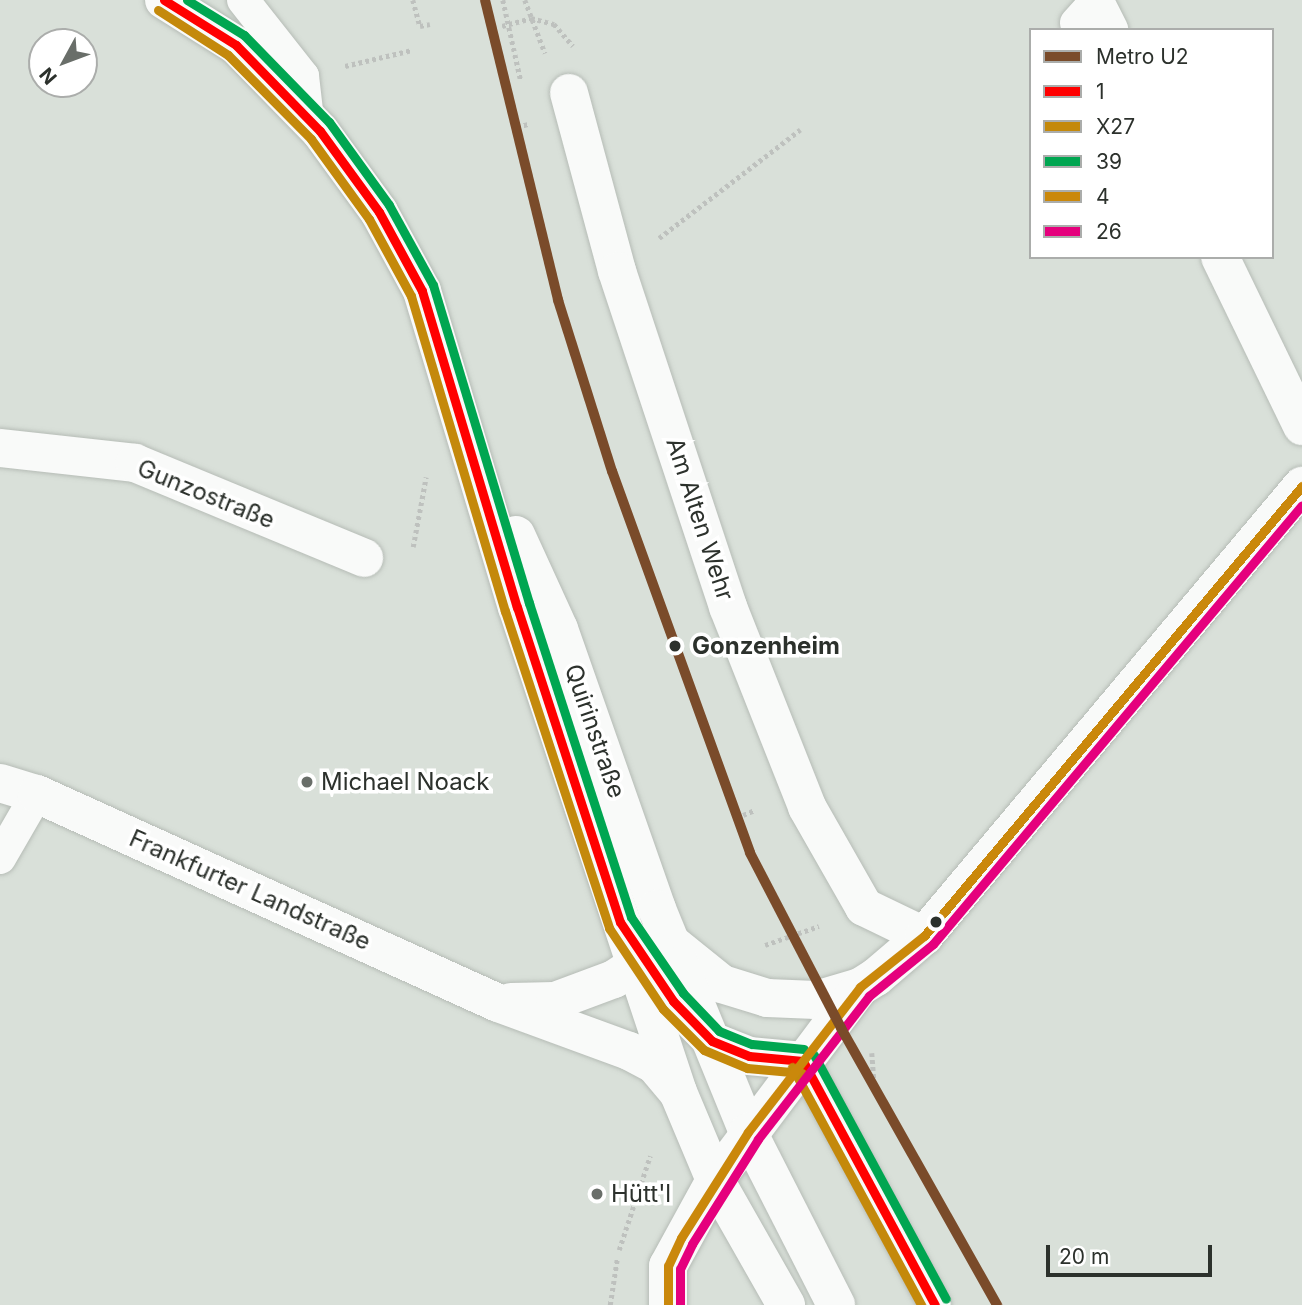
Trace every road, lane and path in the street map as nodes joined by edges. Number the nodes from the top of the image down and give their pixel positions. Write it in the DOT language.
graph roads {
  1 [pos="164,0"];
  2 [pos="243,0"];
  3 [pos="413,0"];
  4 [pos="503,0"];
  5 [pos="525,0"];
  6 [pos="531,18"];
  7 [pos="430,24"];
  8 [pos="412,50"];
  9 [pos="303,76"];
  10 [pos="523,87"];
  11 [pos="569,93"];
  12 [pos="308,119"];
  13 [pos="800,130"];
  14 [pos="1221,259"];
  15 [pos="617,271"];
  16 [pos="466,425"];
  17 [pos="1302,426"];
  18 [pos="0,448"];
  19 [pos="1302,486"];
  20 [pos="431,487"];
  21 [pos="411,555"];
  22 [pos="364,558"];
  23 [pos="0,783"];
  24 [pos="37,794"];
  25 [pos="0,858"];
  26 [pos="924,936"];
  27 [pos="650,955"];
  28 [pos="860,987"];
  29 [pos="498,1003"];
  30 [pos="712,1041"];
  31 [pos="803,1061"];
  32 [pos="678,1092"];
  33 [pos="748,1132"];
  34 [pos="715,1180"];
  35 [pos="668,1305"];
  36 [pos="786,1305"];
  37 [pos="836,1305"];
  38 [pos="935,1305"];
  1 -- 12 [label="street, Quirinstraße"];
  2 -- 9 [label="lane"];
  3 -- 7 [label="path"];
  4 -- 10 [label="path"];
  5 -- 6 [label="path"];
  8 -- 9 [label="path"];
  9 -- 12 [label="lane"];
  11 -- 15 [label="street, Am Alten Wehr"];
  12 -- 16 [label="street, Quirinstraße"];
  13 -- 15 [label="path"];
  14 -- 17 [label="street"];
  15 -- 26 [label="street, Am Alten Wehr"];
  16 -- 27 [label="street, Quirinstraße"];
  16 -- 27 [label="street, Quirinstraße"];
  18 -- 22 [label="street, Gunzostraße"];
  19 -- 26 [label="street"];
  20 -- 21 [label="path"];
  23 -- 24 [label="street, Frankfurter Landstraße"];
  24 -- 25 [label="lane"];
  24 -- 29 [label="street, Frankfurter Landstraße"];
  26 -- 28 [label="street"];
  27 -- 28 [label="street"];
  27 -- 29 [label="street, Frankfurter Landstraße"];
  27 -- 30 [label="street, Quirinstraße"];
  27 -- 32 [label="street, Quirinstraße"];
  28 -- 31 [label="street"];
  29 -- 32 [label="street, Frankfurter Landstraße"];
  30 -- 31 [label="street"];
  30 -- 33 [label="street"];
  31 -- 33 [label="street"];
  31 -- 38 [label="lane"];
  32 -- 34 [label="street, Frankfurter Landstraße"];
  33 -- 34 [label="street"];
  33 -- 37 [label="street"];
  34 -- 35 [label="street"];
  34 -- 36 [label="street, Frankfurter Landstraße"];
}
